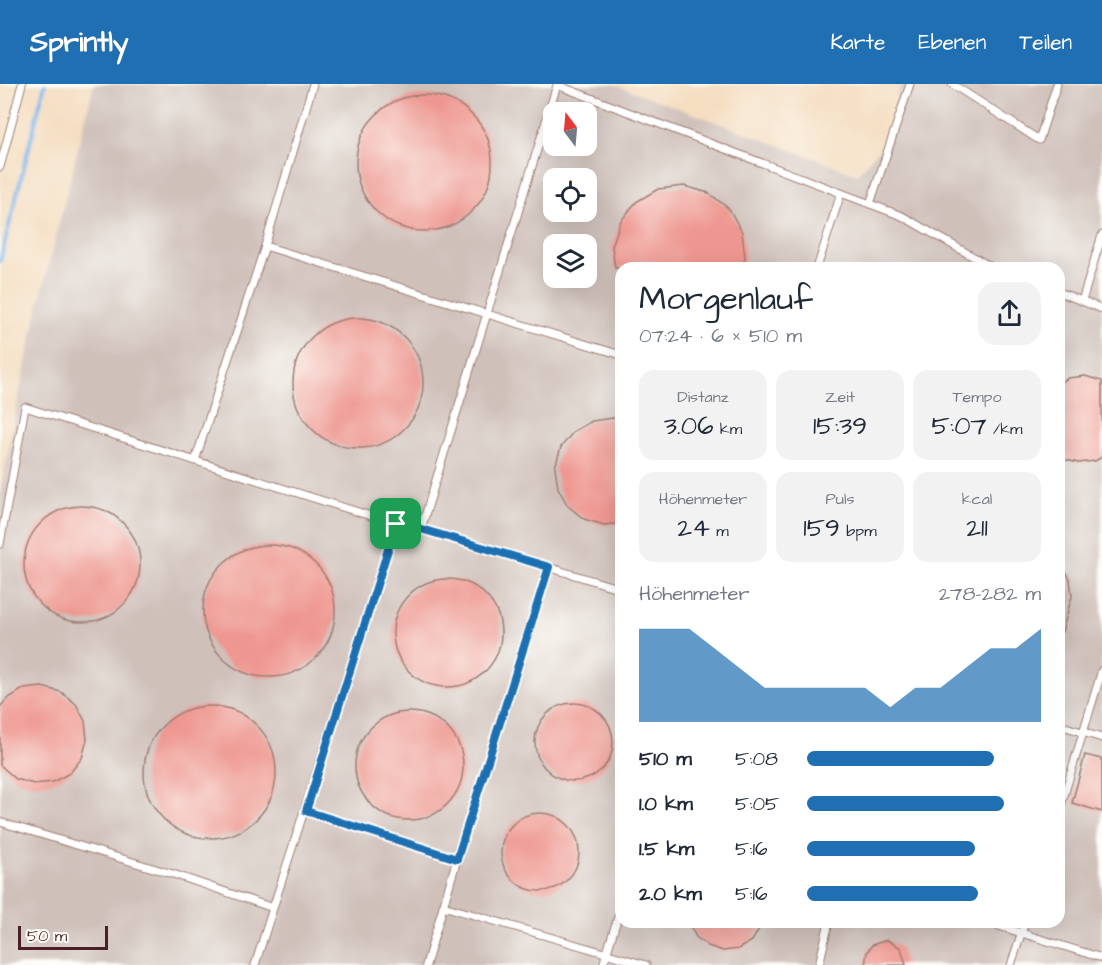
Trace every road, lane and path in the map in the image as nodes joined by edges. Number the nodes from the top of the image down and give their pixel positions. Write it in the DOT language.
graph roads {
  1 [pos="22,84"];
  2 [pos="313,84"];
  3 [pos="910,84"];
  4 [pos="952,84"];
  5 [pos="1057,84"];
  6 [pos="556,85"];
  7 [pos="0,167"];
  8 [pos="841,193"];
  9 [pos="870,204"];
  10 [pos="1102,235"];
  11 [pos="265,246"];
  12 [pos="819,262"];
  13 [pos="983,262"];
  14 [pos="1065,294"];
  15 [pos="1082,301"];
  16 [pos="1102,309"];
  17 [pos="485,315"];
  18 [pos="615,353"];
  19 [pos="195,461"];
  20 [pos="396,524"];
  21 [pos="421,529"];
  22 [pos="0,544"];
  23 [pos="549,567"];
  24 [pos="615,587"];
  25 [pos="1102,670"];
  26 [pos="1065,727"];
  27 [pos="1083,733"];
  28 [pos="1102,738"];
  29 [pos="1065,792"];
  30 [pos="306,811"];
  31 [pos="0,822"];
  32 [pos="457,859"];
  33 [pos="443,906"];
  34 [pos="273,908"];
  35 [pos="615,927"];
  36 [pos="828,928"];
  37 [pos="1005,928"];
  38 [pos="1023,928"];
  39 [pos="1021,933"];
  40 [pos="607,953"];
  41 [pos="1102,958"];
  42 [pos="255,965"];
  43 [pos="426,965"];
  44 [pos="603,965"];
  45 [pos="646,965"];
  46 [pos="819,965"];
  47 [pos="1011,965"];
  1 -- 7 [label="lane"];
  2 -- 11 [label="lane"];
  3 -- 9 [label="lane"];
  4 -- 5 [label="lane"];
  6 -- 8 [label="lane"];
  6 -- 17 [label="lane"];
  8 -- 9 [label="lane"];
  8 -- 12 [label="lane"];
  9 -- 13 [label="lane"];
  10 -- 15 [label="lane"];
  11 -- 17 [label="lane"];
  11 -- 19 [label="lane"];
  14 -- 15 [label="lane"];
  15 -- 16 [label="lane"];
  17 -- 18 [label="lane"];
  17 -- 21 [label="lane"];
  19 -- 20 [label="lane"];
  19 -- 22 [label="lane"];
  20 -- 21 [label="lane"];
  20 -- 30 [label="lane"];
  21 -- 23 [label="lane"];
  23 -- 24 [label="lane"];
  23 -- 32 [label="lane"];
  25 -- 27 [label="lane"];
  26 -- 27 [label="lane"];
  27 -- 28 [label="lane"];
  27 -- 29 [label="lane"];
  30 -- 32 [label="lane"];
  30 -- 34 [label="lane"];
  31 -- 34 [label="lane"];
  32 -- 33 [label="lane"];
  33 -- 40 [label="lane"];
  33 -- 43 [label="lane"];
  34 -- 42 [label="lane"];
  35 -- 40 [label="lane"];
  36 -- 46 [label="lane"];
  37 -- 39 [label="lane"];
  38 -- 39 [label="lane"];
  39 -- 41 [label="lane"];
  39 -- 47 [label="lane"];
  40 -- 44 [label="lane"];
  40 -- 45 [label="lane"];
}
